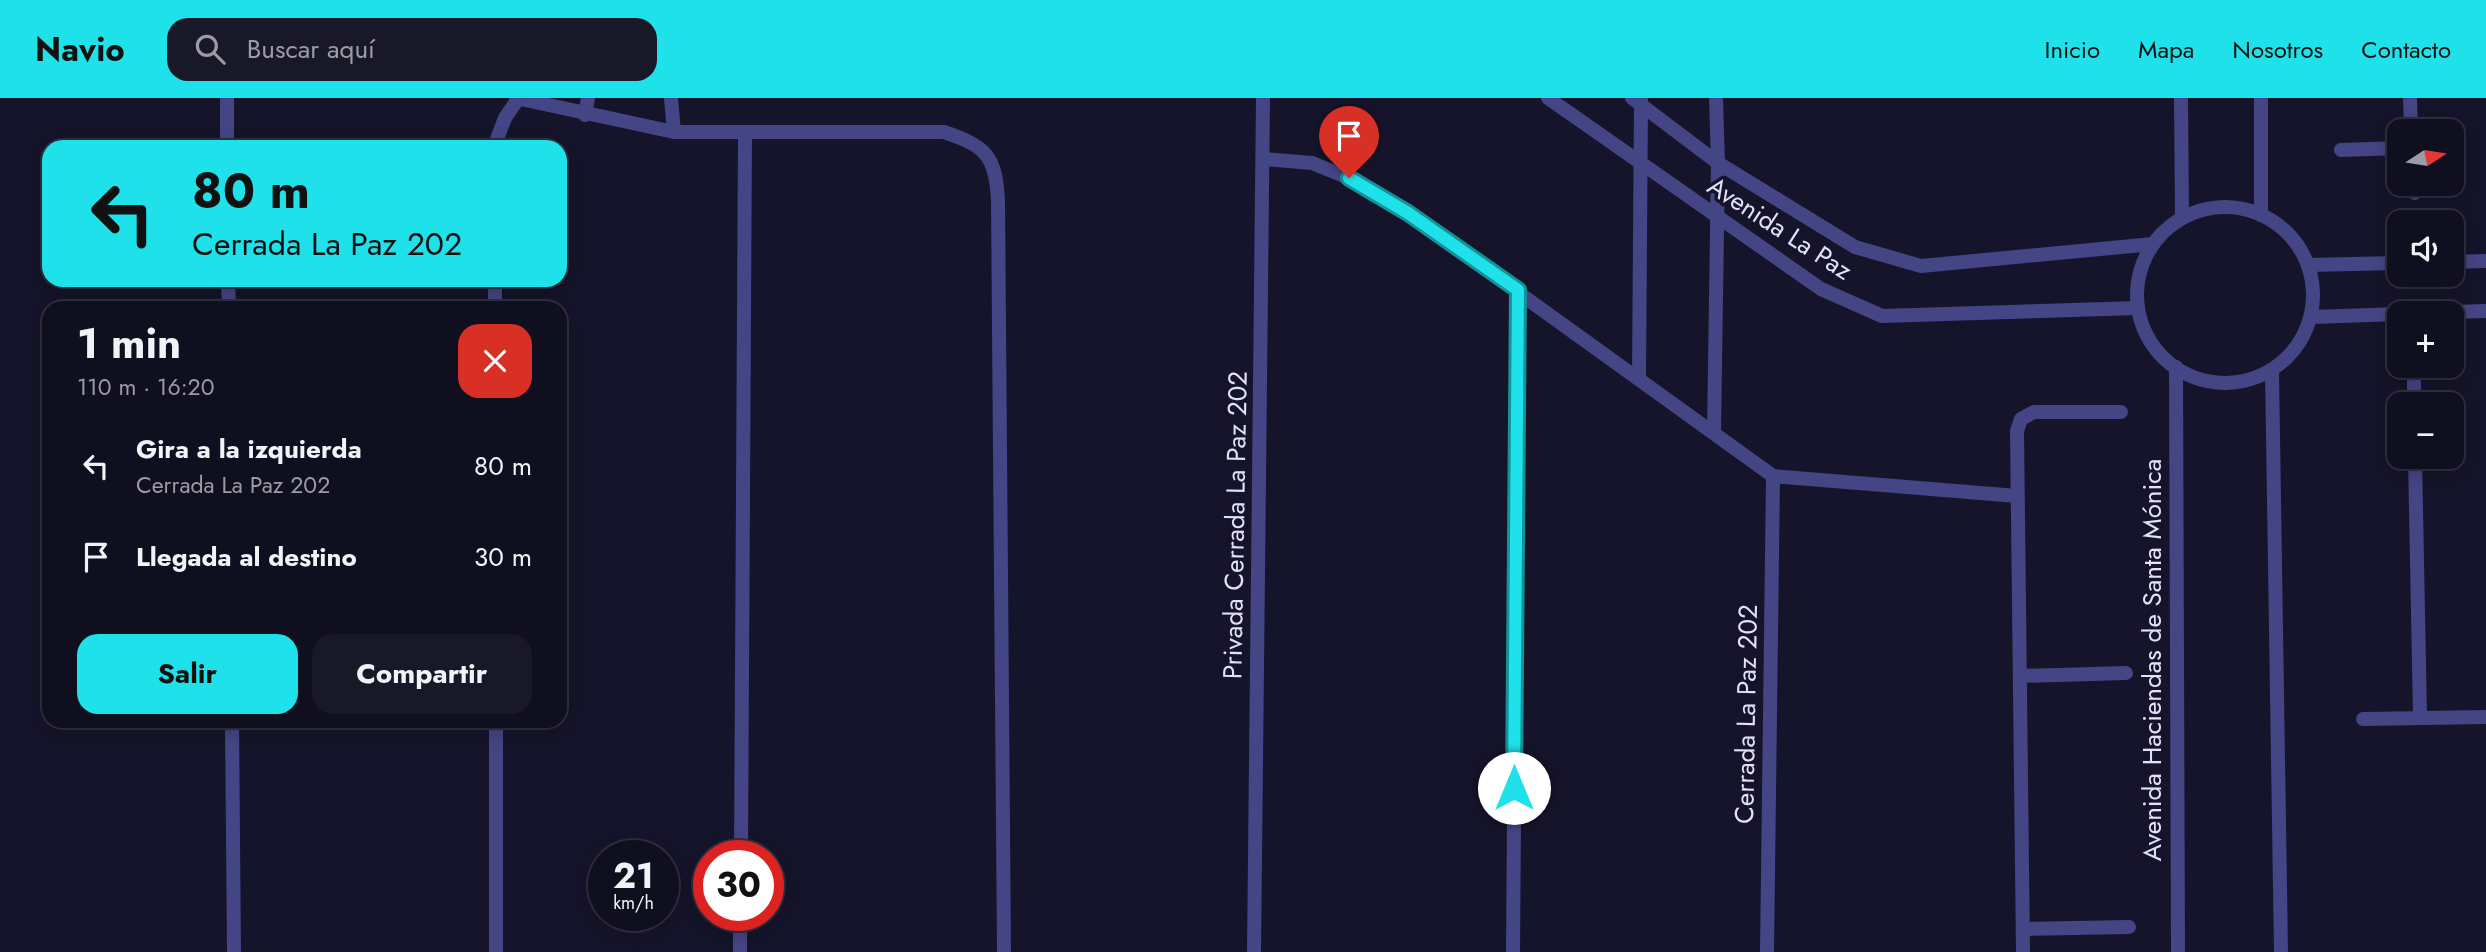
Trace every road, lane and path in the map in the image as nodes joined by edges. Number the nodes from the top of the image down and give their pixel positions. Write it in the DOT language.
graph roads {
  1 [pos="227,98"];
  2 [pos="517,98"];
  3 [pos="588,98"];
  4 [pos="671,98"];
  5 [pos="1264,98"];
  6 [pos="1548,98"];
  7 [pos="1716,98"];
  8 [pos="2181,98"];
  9 [pos="2261,98"];
  10 [pos="2410,98"];
  11 [pos="1638,100"];
  12 [pos="585,115"];
  13 [pos="2411,119"];
  14 [pos="674,132"];
  15 [pos="745,133"];
  16 [pos="227,140"];
  17 [pos="497,140"];
  18 [pos="2387,148"];
  19 [pos="2341,150"];
  20 [pos="1264,159"];
  21 [pos="1718,163"];
  22 [pos="1641,165"];
  23 [pos="2261,215"];
  24 [pos="1717,216"];
  25 [pos="2182,218"];
  26 [pos="2153,244"];
  27 [pos="2486,261"];
  28 [pos="2464,262"];
  29 [pos="2387,263"];
  30 [pos="2308,265"];
  31 [pos="1518,290"];
  32 [pos="2138,308"];
  33 [pos="2486,311"];
  34 [pos="2464,312"];
  35 [pos="2387,314"];
  36 [pos="2312,317"];
  37 [pos="2176,368"];
  38 [pos="2272,371"];
  39 [pos="1639,378"];
  40 [pos="2121,412"];
  41 [pos="1714,432"];
  42 [pos="2415,469"];
  43 [pos="1773,475"];
  44 [pos="2017,496"];
  45 [pos="2126,673"];
  46 [pos="2020,676"];
  47 [pos="2420,717"];
  48 [pos="2486,717"];
  49 [pos="2363,719"];
  50 [pos="232,728"];
  51 [pos="496,728"];
  52 [pos="741,840"];
  53 [pos="2129,927"];
  54 [pos="2023,929"];
  55 [pos="740,931"];
  56 [pos="234,952"];
  57 [pos="496,952"];
  58 [pos="740,952"];
  59 [pos="1004,952"];
  60 [pos="1254,952"];
  61 [pos="1513,952"];
  62 [pos="1768,952"];
  63 [pos="2022,952"];
  64 [pos="2178,952"];
  65 [pos="2281,952"];
  1 -- 16 [label="street"];
  2 -- 12 [label="street"];
  2 -- 17 [label="street"];
  3 -- 12 [label="street"];
  4 -- 14 [label="street"];
  5 -- 20 [label="street, Privada Cerrada La Paz 202"];
  6 -- 22 [label="street, Avenida La Paz"];
  7 -- 21 [label="street"];
  8 -- 25 [label="street"];
  9 -- 23 [label="street"];
  10 -- 13 [label="street"];
  11 -- 21 [label="street, Avenida La Paz"];
  11 -- 22 [label="street"];
  12 -- 14 [label="street"];
  14 -- 15 [label="street"];
  15 -- 52 [label="street"];
  15 -- 59 [label="street"];
  18 -- 19 [label="street"];
  20 -- 31 [label="street"];
  20 -- 60 [label="street, Privada Cerrada La Paz 202"];
  21 -- 24 [label="street"];
  21 -- 26 [label="street, Avenida La Paz"];
  22 -- 24 [label="street, Avenida La Paz"];
  22 -- 39 [label="street"];
  23 -- 25 [label="street"];
  23 -- 30 [label="street"];
  24 -- 32 [label="street, Avenida La Paz"];
  24 -- 41 [label="street"];
  25 -- 26 [label="street"];
  26 -- 32 [label="street"];
  27 -- 28 [label="street"];
  29 -- 30 [label="street"];
  30 -- 36 [label="street"];
  31 -- 39 [label="street"];
  31 -- 61 [label="street"];
  32 -- 37 [label="street"];
  33 -- 34 [label="street"];
  35 -- 36 [label="street"];
  36 -- 38 [label="street"];
  37 -- 38 [label="street"];
  37 -- 64 [label="street, Avenida Haciendas de Santa Mónica"];
  38 -- 65 [label="street"];
  39 -- 41 [label="street"];
  40 -- 44 [label="street"];
  41 -- 43 [label="street"];
  42 -- 47 [label="street"];
  43 -- 44 [label="street"];
  43 -- 62 [label="street, Cerrada La Paz 202"];
  44 -- 46 [label="street"];
  45 -- 46 [label="street"];
  46 -- 54 [label="street"];
  47 -- 48 [label="street"];
  47 -- 49 [label="street"];
  50 -- 56 [label="street"];
  51 -- 57 [label="street"];
  53 -- 54 [label="street"];
  54 -- 63 [label="street"];
  55 -- 58 [label="street"];
}
